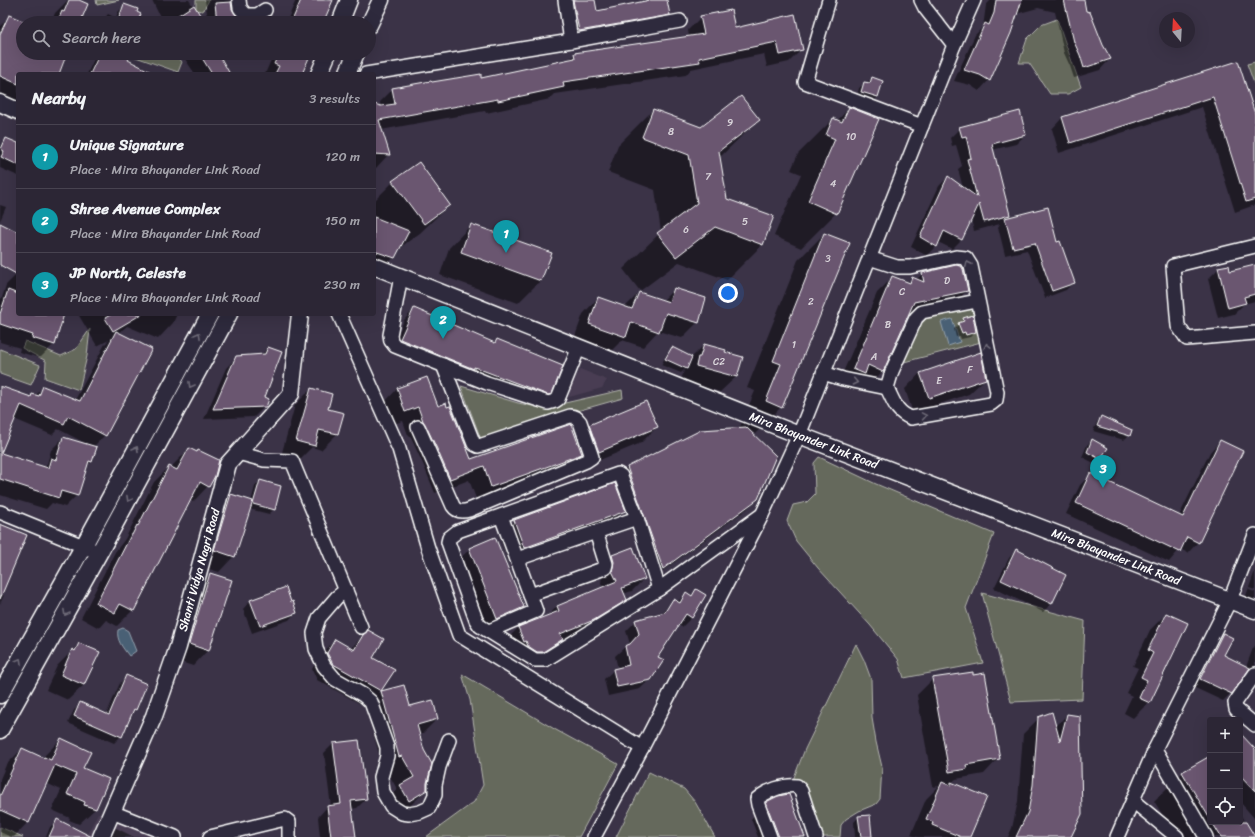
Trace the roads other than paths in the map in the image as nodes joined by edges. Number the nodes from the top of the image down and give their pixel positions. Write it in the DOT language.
graph roads {
  1 [pos="239,0"];
  2 [pos="349,0"];
  3 [pos="381,0"];
  4 [pos="565,0"];
  5 [pos="829,0"];
  6 [pos="921,0"];
  7 [pos="974,0"];
  8 [pos="265,10"];
  9 [pos="343,16"];
  10 [pos="374,16"];
  11 [pos="680,21"];
  12 [pos="571,41"];
  13 [pos="954,45"];
  14 [pos="325,60"];
  15 [pos="353,60"];
  16 [pos="321,72"];
  17 [pos="348,72"];
  18 [pos="376,72"];
  19 [pos="0,103"];
  20 [pos="16,110"];
  21 [pos="922,126"];
  22 [pos="1255,246"];
  23 [pos="869,258"];
  24 [pos="376,267"];
  25 [pos="401,276"];
  26 [pos="978,301"];
  27 [pos="209,316"];
  28 [pos="228,316"];
  29 [pos="300,316"];
  30 [pos="341,316"];
  31 [pos="1255,333"];
  32 [pos="579,347"];
  33 [pos="187,355"];
  34 [pos="203,362"];
  35 [pos="443,364"];
  36 [pos="823,373"];
  37 [pos="887,388"];
  38 [pos="418,427"];
  39 [pos="799,435"];
  40 [pos="238,453"];
  41 [pos="0,512"];
  42 [pos="762,515"];
  43 [pos="501,516"];
  44 [pos="637,518"];
  45 [pos="596,532"];
  46 [pos="1255,535"];
  47 [pos="83,547"];
  48 [pos="99,553"];
  49 [pos="518,559"];
  50 [pos="659,589"];
  51 [pos="346,590"];
  52 [pos="530,595"];
  53 [pos="1230,600"];
  54 [pos="1255,610"];
  55 [pos="361,627"];
  56 [pos="489,631"];
  57 [pos="1255,674"];
  58 [pos="0,695"];
  59 [pos="1255,725"];
  60 [pos="0,730"];
  61 [pos="449,740"];
  62 [pos="642,748"];
  63 [pos="1155,749"];
  64 [pos="1133,801"];
  65 [pos="112,812"];
  66 [pos="101,837"];
  67 [pos="174,837"];
  68 [pos="210,837"];
  69 [pos="289,837"];
  70 [pos="594,837"];
  71 [pos="770,837"];
  72 [pos="816,837"];
  73 [pos="1117,837"];
  74 [pos="1177,837"];
  75 [pos="1206,837"];
  1 -- 8 [label="street"];
  2 -- 9 [label="street"];
  3 -- 10 [label="street"];
  4 -- 12 [label="street"];
  5 -- 21 [label="street"];
  6 -- 13 [label="street"];
  7 -- 13 [label="street"];
  11 -- 12 [label="street"];
  12 -- 18 [label="street"];
  13 -- 21 [label="street"];
  14 -- 16 [label="street"];
  15 -- 17 [label="street"];
  19 -- 20 [label="street"];
  21 -- 23 [label="street"];
  22 -- 31 [label="street"];
  26 -- 23 [label="street, one-way"];
  23 -- 36 [label="street"];
  24 -- 25 [label="street, Mira Bhayander Link Road"];
  25 -- 32 [label="street, Mira Bhayander Link Road"];
  25 -- 35 [label="street"];
  26 -- 37 [label="street"];
  37 -- 26 [label="street, one-way"];
  33 -- 27 [label="street, one-way"];
  28 -- 34 [label="street"];
  29 -- 40 [label="street, Shanti Vidya Nagri Road"];
  30 -- 62 [label="street"];
  32 -- 35 [label="street"];
  32 -- 39 [label="street, Mira Bhayander Link Road"];
  33 -- 34 [label="street"];
  47 -- 33 [label="street, one-way"];
  34 -- 48 [label="street, one-way"];
  35 -- 38 [label="street"];
  36 -- 37 [label="street, one-way"];
  36 -- 39 [label="street"];
  39 -- 42 [label="street"];
  39 -- 53 [label="street, Mira Bhayander Link Road"];
  40 -- 51 [label="street"];
  40 -- 65 [label="street, Shanti Vidya Nagri Road"];
  41 -- 47 [label="street"];
  42 -- 50 [label="street"];
  42 -- 62 [label="street"];
  43 -- 44 [label="street"];
  43 -- 49 [label="street"];
  43 -- 56 [label="street"];
  44 -- 45 [label="street"];
  44 -- 50 [label="street"];
  45 -- 49 [label="street"];
  45 -- 52 [label="street"];
  46 -- 53 [label="street"];
  47 -- 48 [label="street"];
  58 -- 47 [label="street, one-way"];
  48 -- 60 [label="street, one-way"];
  49 -- 52 [label="street"];
  50 -- 56 [label="street"];
  51 -- 55 [label="street"];
  51 -- 61 [label="street"];
  52 -- 56 [label="street"];
  53 -- 54 [label="street, Mira Bhayander Link Road"];
  53 -- 63 [label="street"];
  57 -- 59 [label="street"];
  62 -- 70 [label="street"];
  63 -- 64 [label="street"];
  63 -- 75 [label="street"];
  64 -- 73 [label="street"];
  64 -- 74 [label="street"];
  65 -- 66 [label="street, Shanti Vidya Nagri Road"];
  65 -- 67 [label="street"];
  68 -- 69 [label="street"];
  71 -- 72 [label="street"];
}
